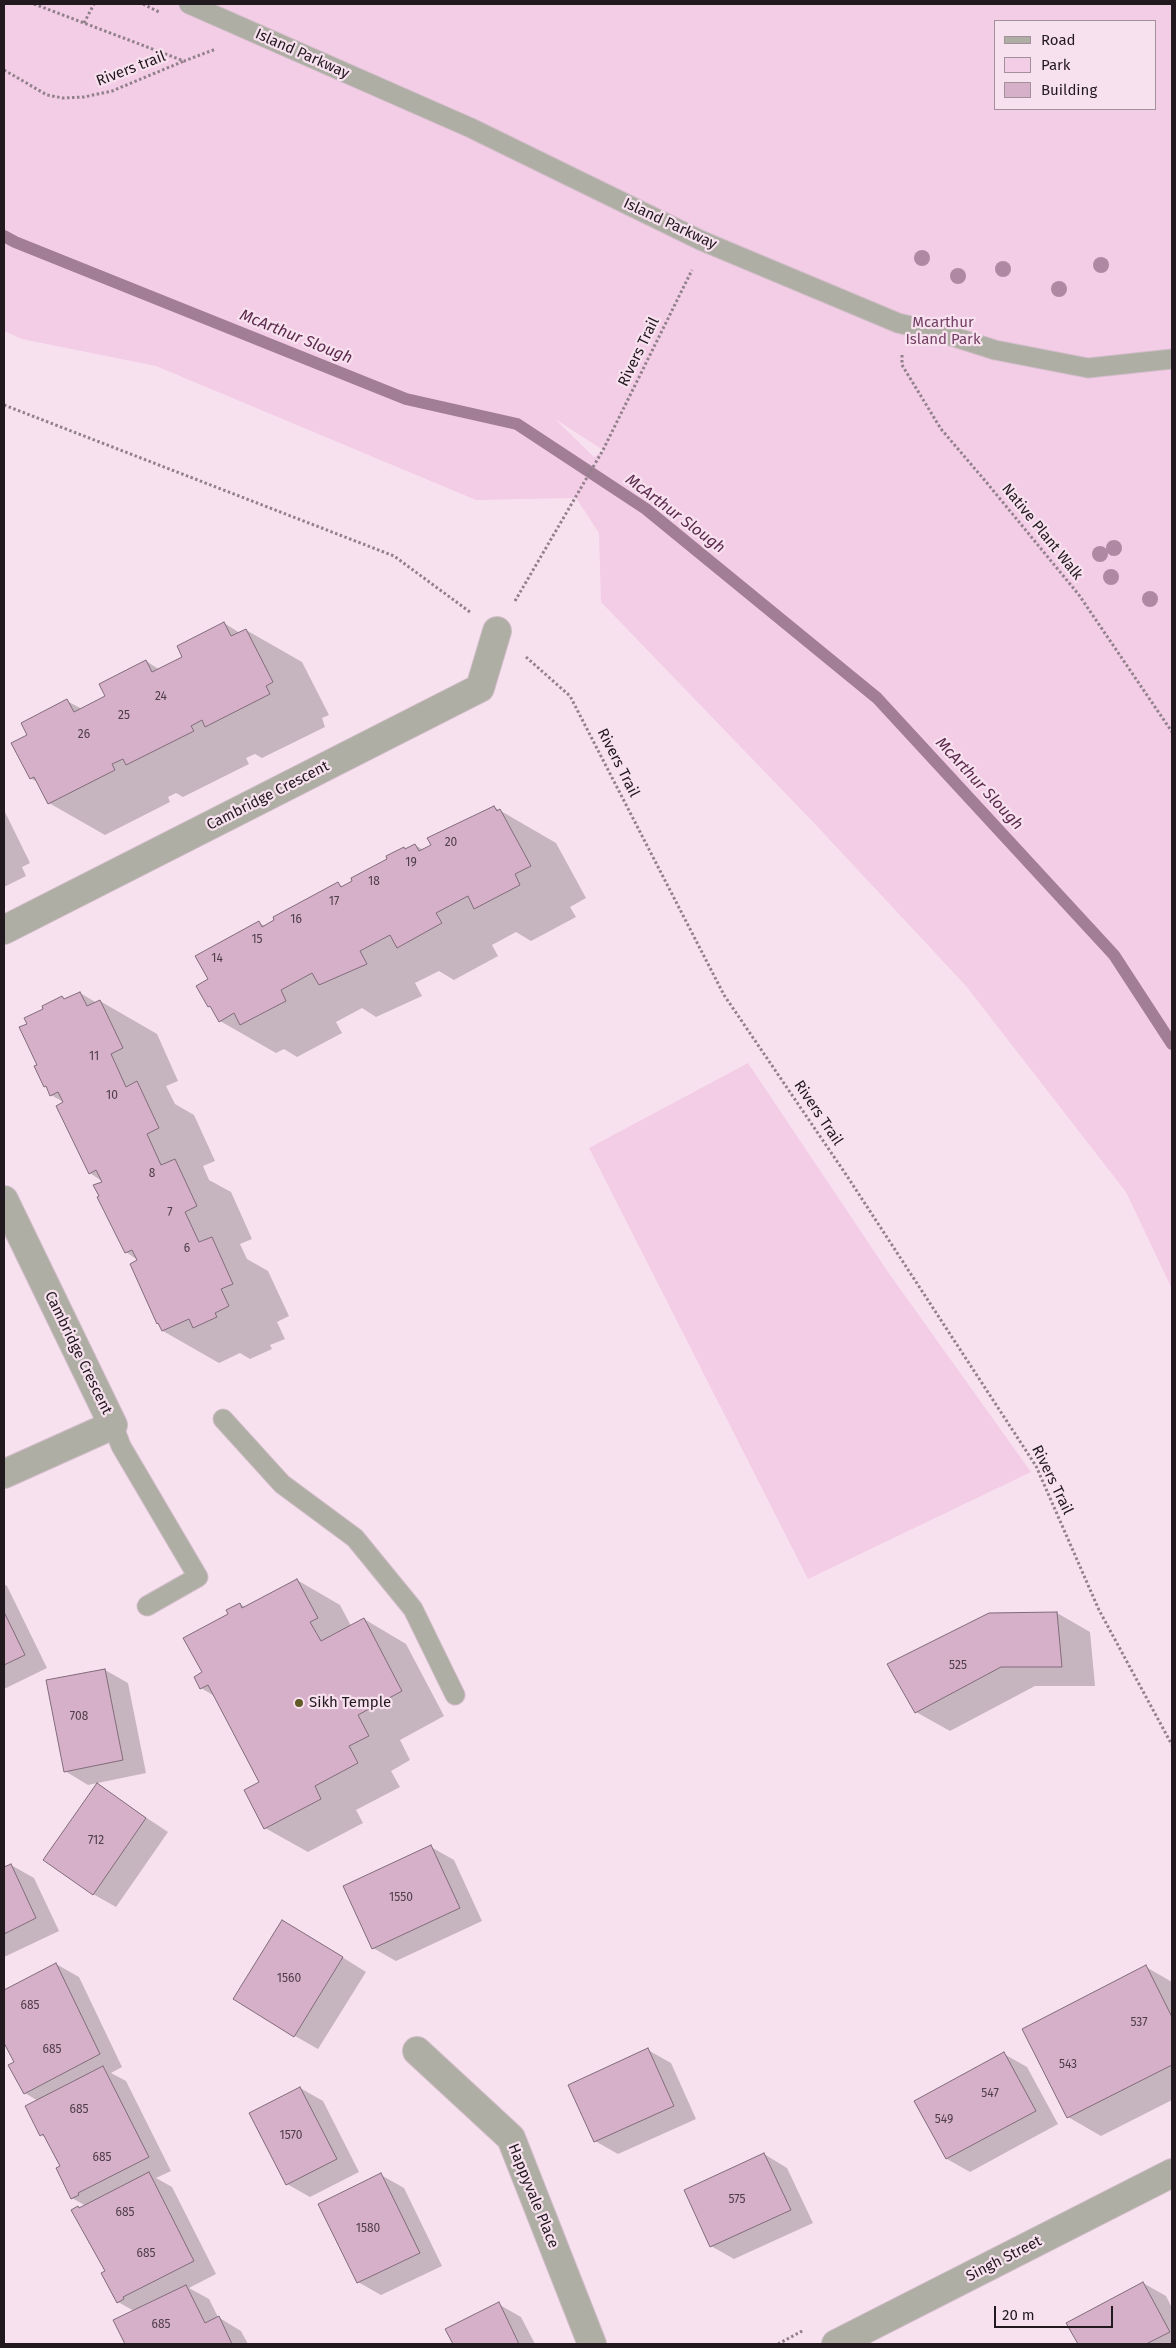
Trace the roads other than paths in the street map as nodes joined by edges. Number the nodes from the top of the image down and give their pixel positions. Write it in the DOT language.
graph roads {
  1 [pos="189,4"];
  2 [pos="1172,359"];
  3 [pos="497,631"];
  4 [pos="4,930"];
  5 [pos="4,1200"];
  6 [pos="223,1419"];
  7 [pos="113,1426"];
  8 [pos="4,1474"];
  9 [pos="147,1606"];
  10 [pos="455,1695"];
  11 [pos="417,2051"];
  12 [pos="1172,2173"];
  13 [pos="592,2344"];
  14 [pos="836,2344"];
  1 -- 2 [label="lane, Island Parkway"];
  3 -- 4 [label="street, Cambridge Crescent"];
  5 -- 7 [label="street, Cambridge Crescent"];
  6 -- 10 [label="lane"];
  7 -- 8 [label="street, Cambridge Crescent"];
  7 -- 9 [label="lane"];
  11 -- 13 [label="street, Happyvale Place"];
  12 -- 14 [label="street, Singh Street"];
}
